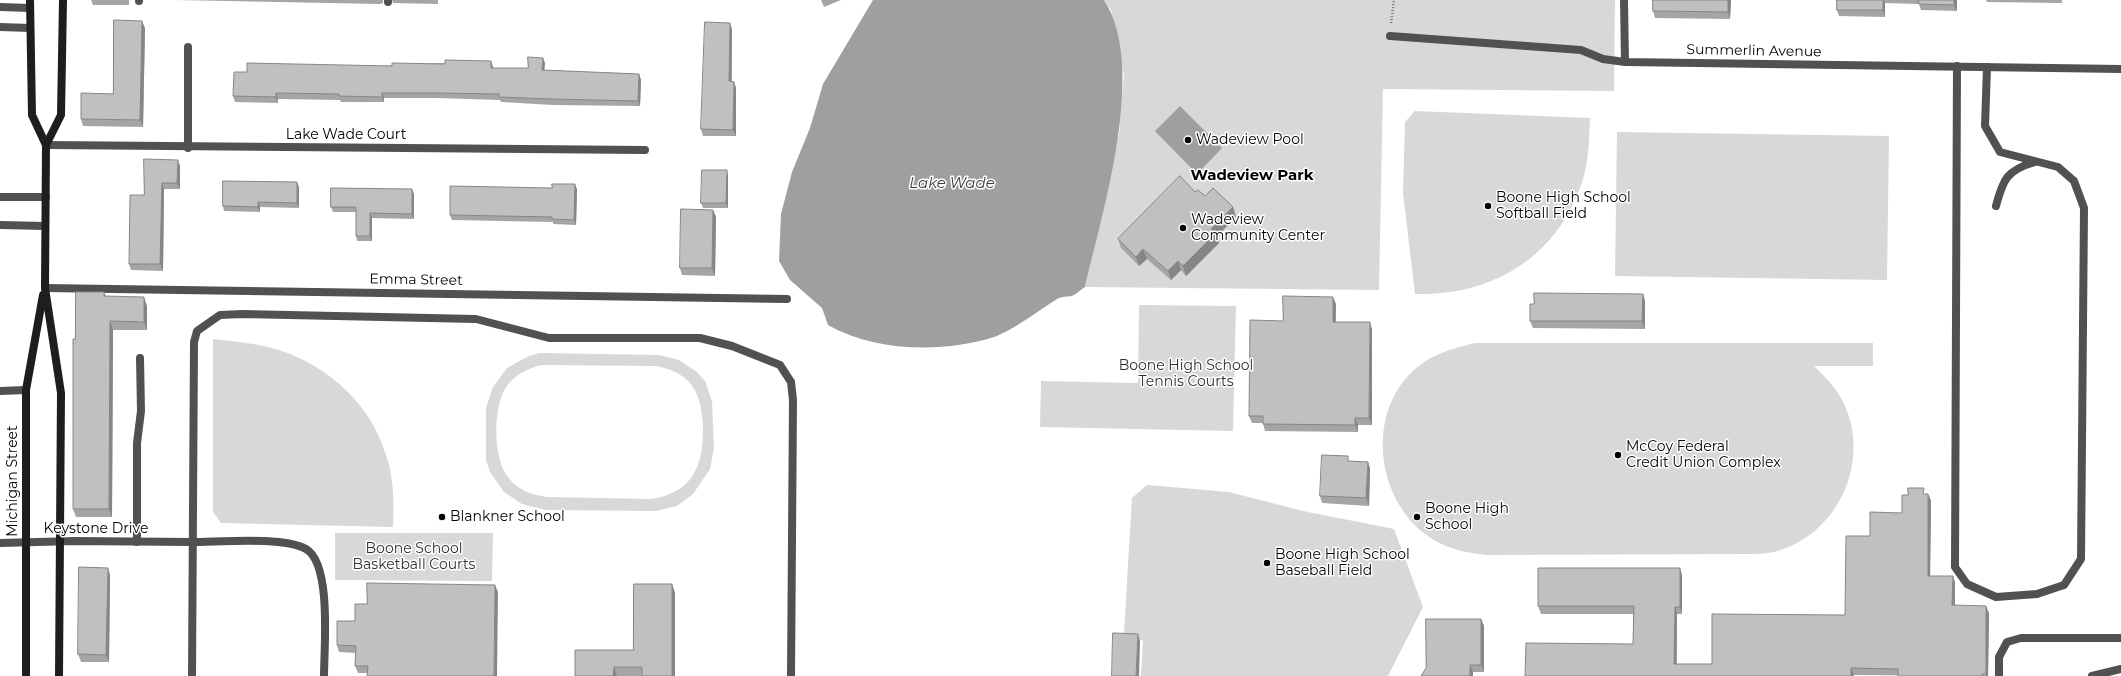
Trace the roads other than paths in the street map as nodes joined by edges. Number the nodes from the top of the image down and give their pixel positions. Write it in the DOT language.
graph roads {
  1 [pos="63,0"];
  2 [pos="1624,0"];
  3 [pos="30,4"];
  4 [pos="0,7"];
  5 [pos="0,27"];
  6 [pos="30,28"];
  7 [pos="1390,36"];
  8 [pos="188,46"];
  9 [pos="1625,62"];
  10 [pos="1957,66"];
  11 [pos="1987,67"];
  12 [pos="2121,69"];
  13 [pos="46,145"];
  14 [pos="188,148"];
  15 [pos="644,150"];
  16 [pos="2035,162"];
  17 [pos="0,197"];
  18 [pos="46,197"];
  19 [pos="1996,206"];
  20 [pos="0,225"];
  21 [pos="45,226"];
  22 [pos="44,288"];
  23 [pos="787,299"];
  24 [pos="140,358"];
  25 [pos="26,390"];
  26 [pos="0,391"];
  27 [pos="60,542"];
  28 [pos="138,542"];
  29 [pos="191,542"];
  30 [pos="0,543"];
  31 [pos="26,543"];
  32 [pos="2121,638"];
  33 [pos="2121,669"];
  34 [pos="26,676"];
  35 [pos="59,676"];
  36 [pos="192,676"];
  37 [pos="324,676"];
  38 [pos="791,676"];
  39 [pos="1999,676"];
  40 [pos="2092,676"];
  1 -- 13 [label="street, Michigan Street"];
  2 -- 9 [label="street"];
  3 -- 4 [label="street"];
  3 -- 6 [label="street, Michigan Street"];
  5 -- 6 [label="street"];
  6 -- 13 [label="street, Michigan Street"];
  7 -- 9 [label="street, Summerlin Avenue"];
  8 -- 14 [label="street"];
  9 -- 10 [label="street, Summerlin Avenue"];
  10 -- 11 [label="street, Summerlin Avenue"];
  10 -- 16 [label="street"];
  11 -- 12 [label="street, Summerlin Avenue"];
  11 -- 16 [label="street"];
  13 -- 14 [label="street, Lake Wade Court"];
  13 -- 18 [label="street, Michigan Street"];
  14 -- 15 [label="street, Lake Wade Court"];
  16 -- 19 [label="street"];
  17 -- 18 [label="street"];
  18 -- 21 [label="street, Michigan Street"];
  20 -- 21 [label="street"];
  21 -- 22 [label="street, Michigan Street"];
  22 -- 23 [label="street, Emma Street"];
  22 -- 25 [label="street, Michigan Street"];
  22 -- 27 [label="street, Michigan Street"];
  24 -- 28 [label="street"];
  25 -- 26 [label="street"];
  25 -- 31 [label="street, Michigan Street"];
  27 -- 28 [label="street, Keystone Drive"];
  27 -- 31 [label="street, Keystone Drive"];
  27 -- 35 [label="street, Michigan Street"];
  28 -- 29 [label="street, Keystone Drive"];
  29 -- 36 [label="street"];
  29 -- 37 [label="street, Keystone Drive"];
  29 -- 38 [label="street"];
  30 -- 31 [label="street, Keystone Drive"];
  31 -- 34 [label="street, Michigan Street"];
  32 -- 39 [label="street"];
  33 -- 40 [label="street"];
}
